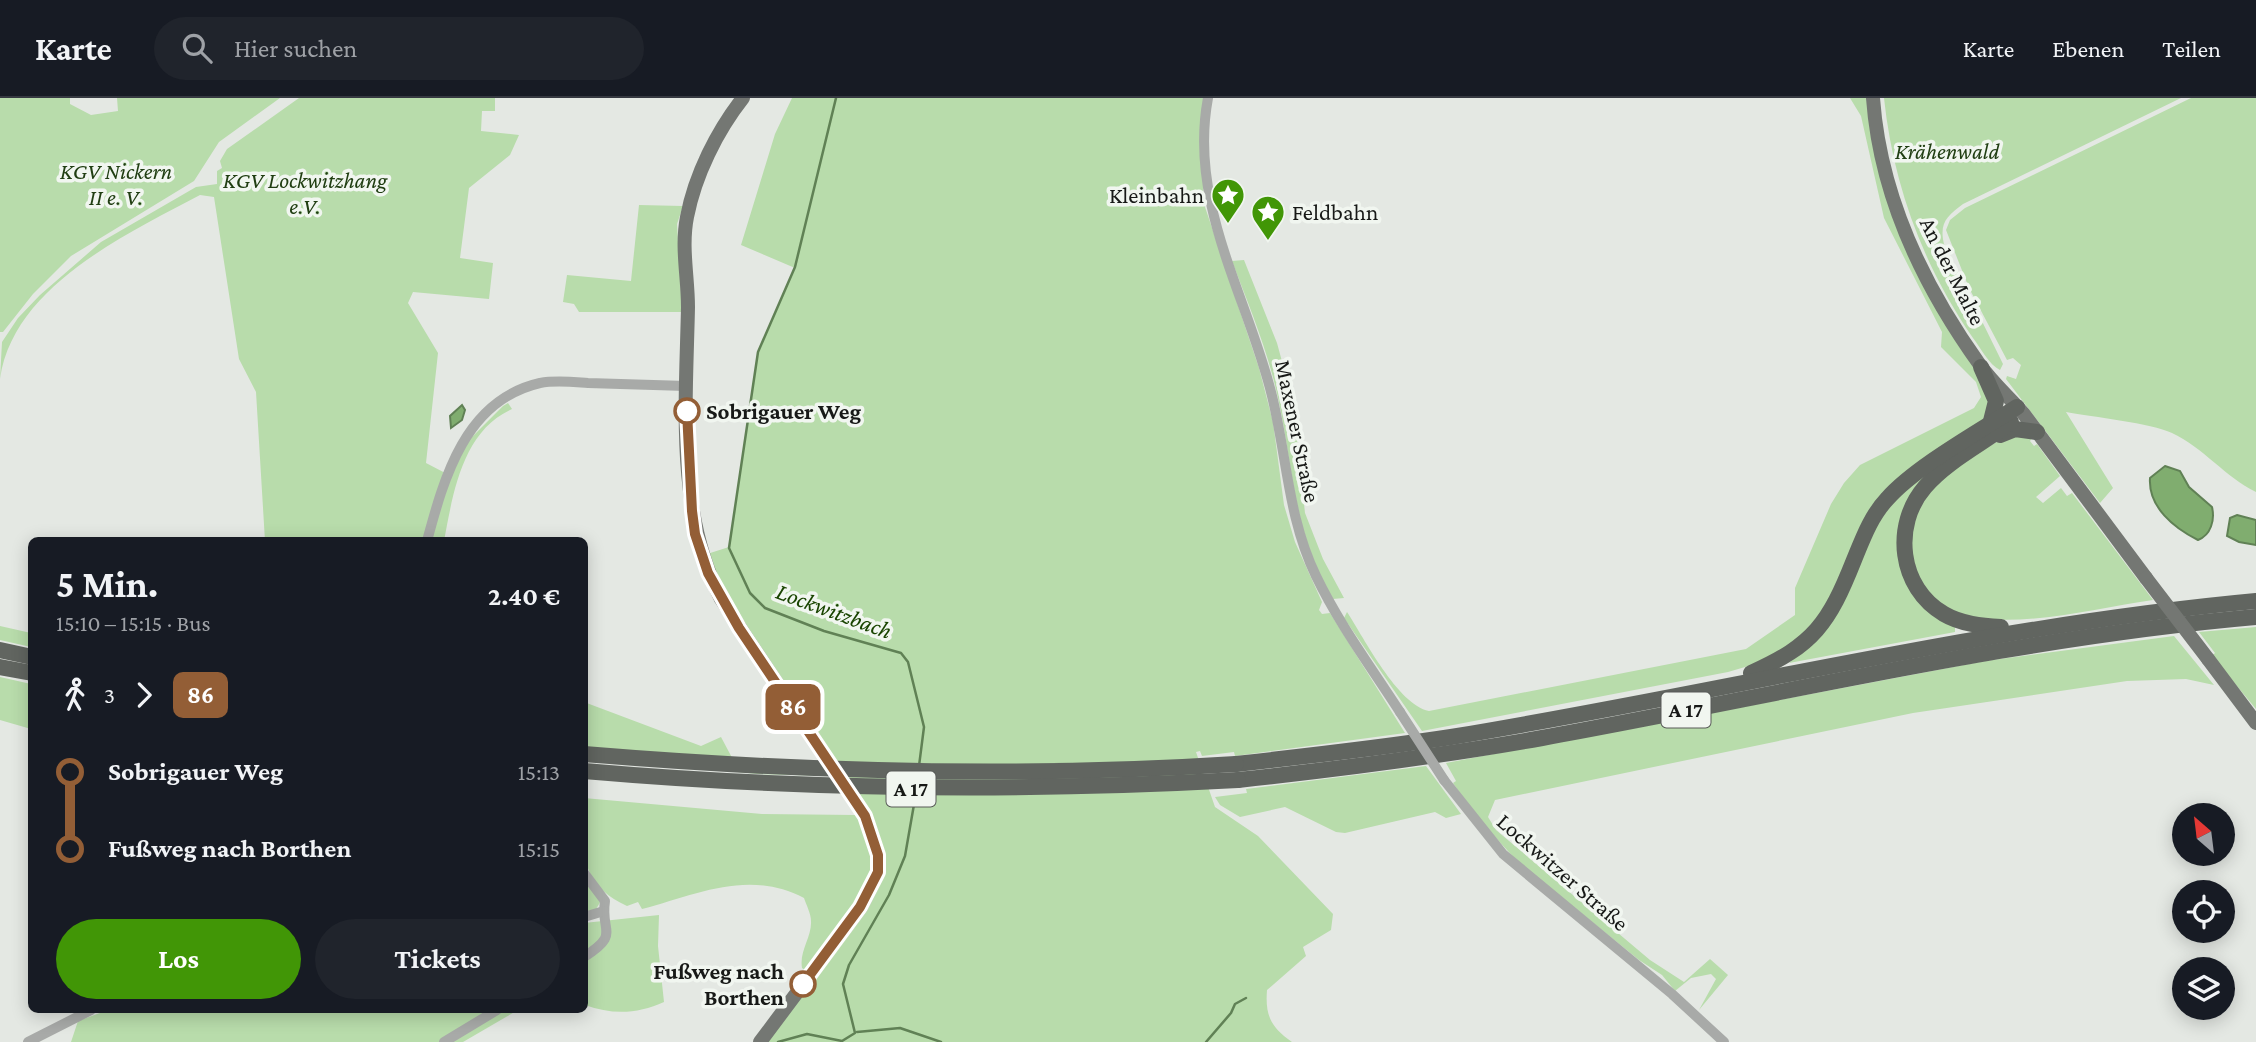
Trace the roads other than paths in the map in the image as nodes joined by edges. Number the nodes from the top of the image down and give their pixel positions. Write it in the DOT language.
graph roads {
  1 [pos="743,98"];
  2 [pos="1208,98"];
  3 [pos="1873,98"];
  4 [pos="1882,98"];
  5 [pos="1981,367"];
  6 [pos="685,386"];
  7 [pos="2020,410"];
  8 [pos="1989,432"];
  9 [pos="2037,432"];
  10 [pos="428,537"];
  11 [pos="2256,601"];
  12 [pos="2256,617"];
  13 [pos="2025,629"];
  14 [pos="0,650"];
  15 [pos="28,656"];
  16 [pos="0,667"];
  17 [pos="28,672"];
  18 [pos="1726,685"];
  19 [pos="1400,712"];
  20 [pos="2256,723"];
  21 [pos="588,754"];
  22 [pos="588,771"];
  23 [pos="1237,772"];
  24 [pos="588,878"];
  25 [pos="604,911"];
  26 [pos="588,916"];
  27 [pos="588,954"];
  28 [pos="84,1013"];
  29 [pos="492,1013"];
  30 [pos="28,1042"];
  31 [pos="444,1042"];
  32 [pos="760,1042"];
  33 [pos="1724,1042"];
  1 -- 6 [label="main road"];
  2 -- 19 [label="street, Maxener Straße"];
  3 -- 5 [label="main road, An der Malte"];
  4 -- 7 [label="main road, An der Malte"];
  5 -- 7 [label="main road, An der Malte"];
  5 -- 8 [label="highway"];
  6 -- 10 [label="street"];
  6 -- 32 [label="main road"];
  7 -- 8 [label="highway"];
  7 -- 9 [label="main road, An der Malte"];
  8 -- 9 [label="highway"];
  8 -- 13 [label="highway"];
  8 -- 18 [label="highway"];
  9 -- 20 [label="main road, An der Malte, bridge"];
  11 -- 13 [label="highway, A 17"];
  12 -- 23 [label="highway, A 17"];
  13 -- 18 [label="highway, A 17"];
  14 -- 15 [label="highway"];
  16 -- 17 [label="highway"];
  18 -- 23 [label="highway, A 17"];
  19 -- 33 [label="street, Lockwitzer Straße, bridge"];
  21 -- 23 [label="highway, A 17, bridge"];
  22 -- 23 [label="highway, A 17, bridge"];
  24 -- 25 [label="street"];
  25 -- 26 [label="street"];
  25 -- 27 [label="street"];
  28 -- 30 [label="street"];
  29 -- 31 [label="street"];
}
